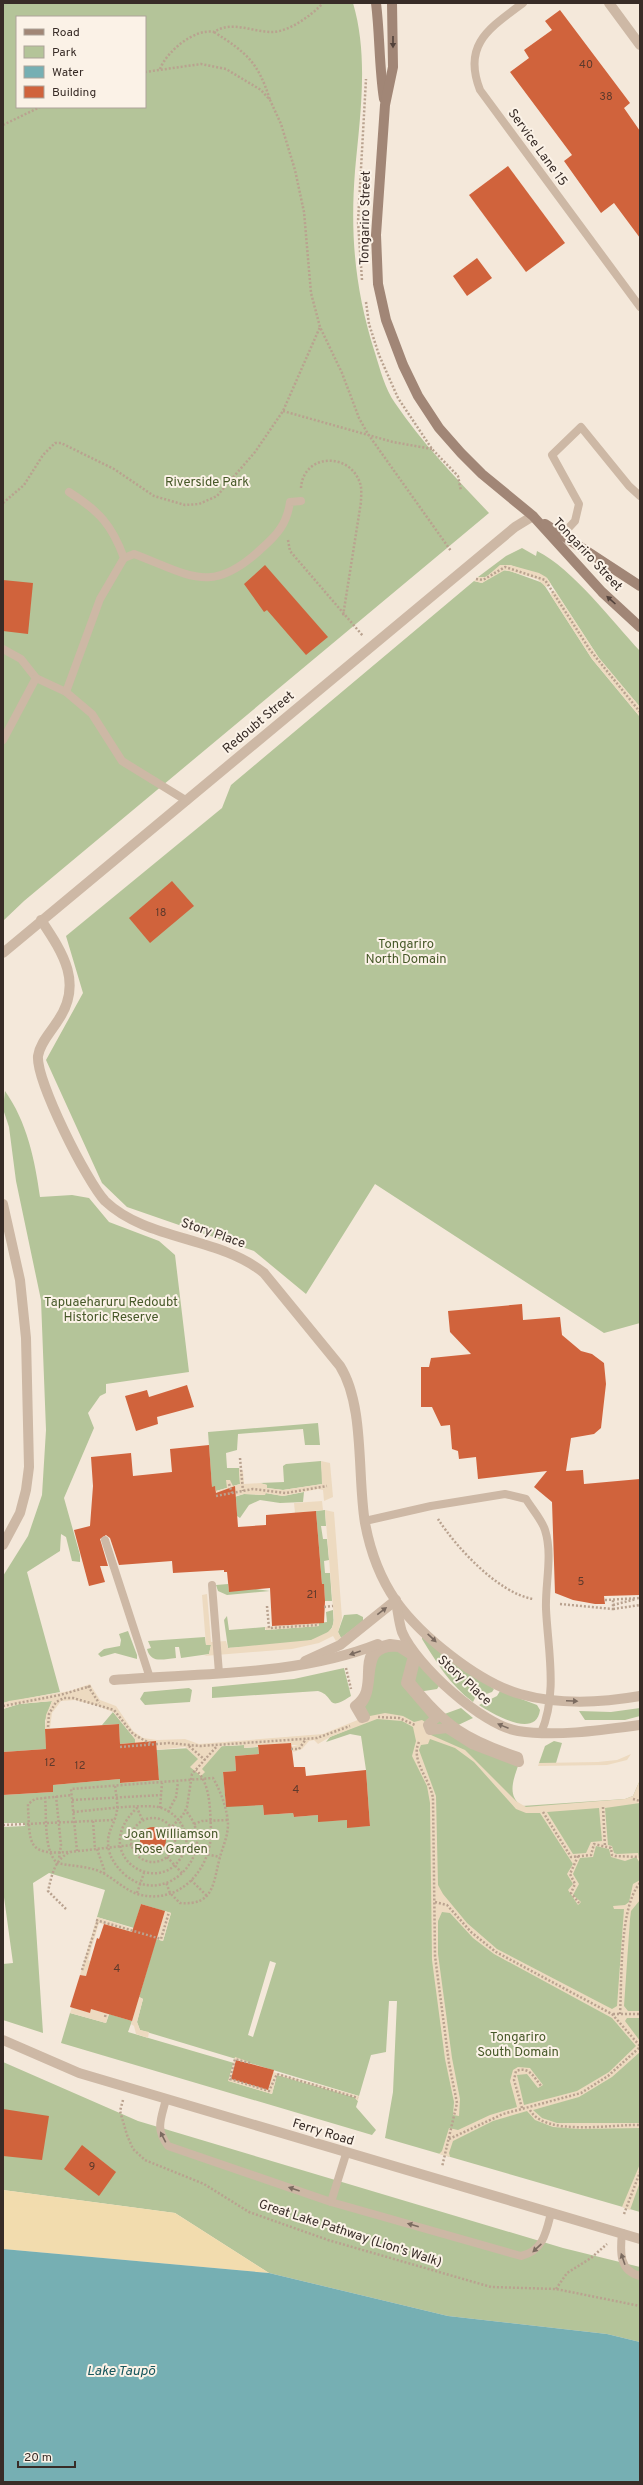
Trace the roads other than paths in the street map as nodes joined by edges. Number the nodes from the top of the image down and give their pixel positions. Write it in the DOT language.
graph roads {
  1 [pos="376,3"];
  2 [pos="392,3"];
  3 [pos="523,3"];
  4 [pos="609,3"];
  5 [pos="640,46"];
  6 [pos="385,105"];
  7 [pos="639,304"];
  8 [pos="69,492"];
  9 [pos="640,496"];
  10 [pos="301,501"];
  11 [pos="533,516"];
  12 [pos="562,535"];
  13 [pos="124,558"];
  14 [pos="640,586"];
  15 [pos="640,627"];
  16 [pos="3,649"];
  17 [pos="36,678"];
  18 [pos="66,692"];
  19 [pos="3,740"];
  20 [pos="187,801"];
  21 [pos="41,920"];
  22 [pos="3,953"];
  23 [pos="3,1204"];
  24 [pos="365,1521"];
  25 [pos="105,1540"];
  26 [pos="3,1545"];
  27 [pos="212,1585"];
  28 [pos="396,1600"];
  29 [pos="415,1624"];
  30 [pos="402,1632"];
  31 [pos="276,1667"];
  32 [pos="219,1673"];
  33 [pos="150,1678"];
  34 [pos="114,1680"];
  35 [pos="640,1696"];
  36 [pos="550,1700"];
  37 [pos="363,1720"];
  38 [pos="640,1725"];
  39 [pos="541,1733"];
  40 [pos="3,2040"];
  41 [pos="166,2099"];
  42 [pos="346,2154"];
  43 [pos="331,2202"];
  44 [pos="551,2213"];
  45 [pos="622,2233"];
  46 [pos="640,2239"];
  47 [pos="640,2276"];
  1 -- 6 [label="main road, Tongariro Street"];
  2 -- 6 [label="main road, Tongariro Street, one-way"];
  3 -- 7 [label="lane, Service Lane 15"];
  4 -- 5 [label="street"];
  6 -- 11 [label="main road, Tongariro Street"];
  8 -- 13 [label="lane"];
  9 -- 12 [label="lane"];
  10 -- 13 [label="lane"];
  11 -- 12 [label="main road, Tongariro Street"];
  15 -- 11 [label="main road, Tongariro Street, one-way"];
  11 -- 20 [label="street, Redoubt Street"];
  12 -- 14 [label="main road, Tongariro Street"];
  13 -- 18 [label="lane"];
  16 -- 17 [label="lane"];
  17 -- 18 [label="lane"];
  17 -- 19 [label="lane"];
  18 -- 20 [label="lane"];
  20 -- 21 [label="street, Redoubt Street"];
  21 -- 22 [label="street, Redoubt Street"];
  21 -- 24 [label="street, Story Place"];
  23 -- 26 [label="street"];
  24 -- 28 [label="street, Story Place"];
  24 -- 36 [label="lane"];
  25 -- 33 [label="lane"];
  27 -- 32 [label="lane"];
  28 -- 29 [label="street, Story Place"];
  28 -- 30 [label="street, Story Place"];
  31 -- 28 [label="street, one-way"];
  29 -- 30 [label="street"];
  29 -- 36 [label="street, Story Place, one-way"];
  30 -- 31 [label="street, one-way"];
  39 -- 30 [label="street, Story Place, one-way"];
  31 -- 32 [label="street"];
  32 -- 33 [label="street"];
  33 -- 34 [label="street"];
  36 -- 35 [label="street, Story Place, one-way"];
  36 -- 39 [label="lane"];
  37 -- 37 [label="street"];
  38 -- 39 [label="street, Story Place"];
  40 -- 41 [label="street, Ferry Road"];
  41 -- 42 [label="street, Ferry Road"];
  43 -- 41 [label="lane, one-way"];
  42 -- 43 [label="lane"];
  42 -- 44 [label="street, Ferry Road"];
  44 -- 43 [label="lane, one-way"];
  44 -- 45 [label="street, Ferry Road"];
  45 -- 46 [label="street, Ferry Road"];
  47 -- 45 [label="lane, one-way"];
}
